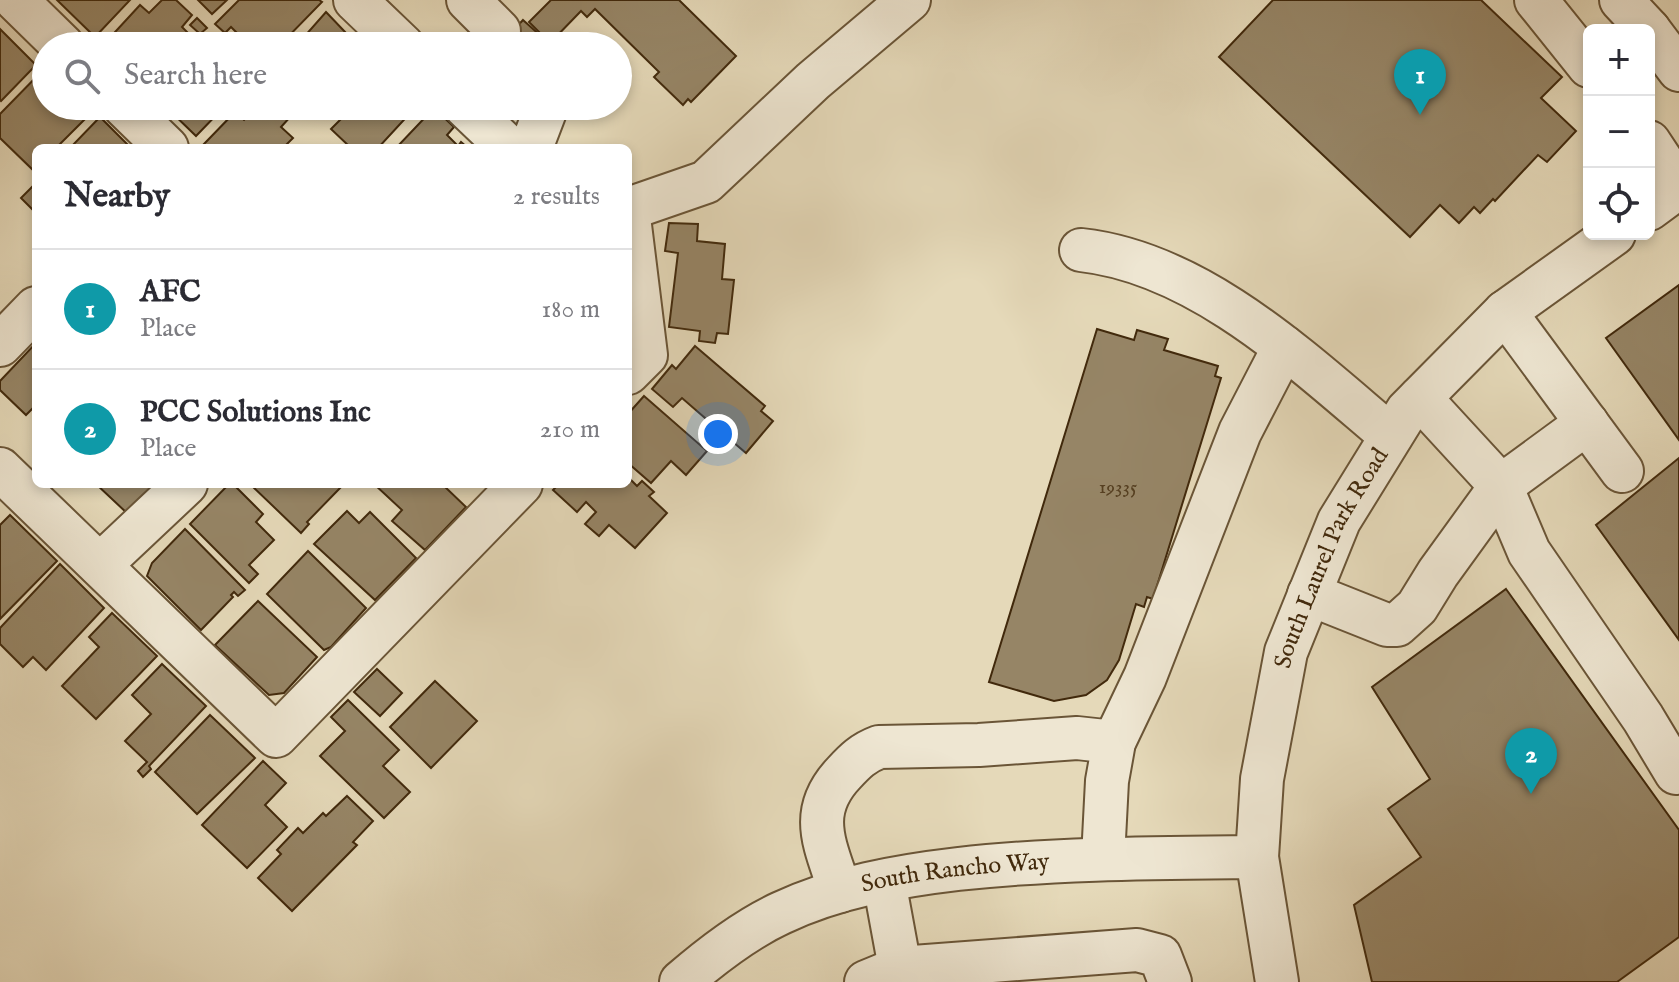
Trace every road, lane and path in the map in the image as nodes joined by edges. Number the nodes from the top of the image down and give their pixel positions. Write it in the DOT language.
graph roads {
  1 [pos="16,0"];
  2 [pos="355,0"];
  3 [pos="468,0"];
  4 [pos="909,0"];
  5 [pos="1536,0"];
  6 [pos="1621,0"];
  7 [pos="499,31"];
  8 [pos="49,32"];
  9 [pos="388,32"];
  10 [pos="1664,43"];
  11 [pos="1583,59"];
  12 [pos="138,120"];
  13 [pos="480,120"];
  14 [pos="542,120"];
  15 [pos="163,144"];
  16 [pos="505,144"];
  17 [pos="533,144"];
  18 [pos="1655,151"];
  19 [pos="1679,187"];
  20 [pos="1655,205"];
  21 [pos="632,208"];
  22 [pos="1606,240"];
  23 [pos="632,241"];
  24 [pos="1081,250"];
  25 [pos="32,312"];
  26 [pos="1505,312"];
  27 [pos="0,345"];
  28 [pos="1284,347"];
  29 [pos="632,369"];
  30 [pos="1420,398"];
  31 [pos="1587,423"];
  32 [pos="1391,436"];
  33 [pos="0,469"];
  34 [pos="1622,471"];
  35 [pos="1501,486"];
  36 [pos="182,488"];
  37 [pos="517,488"];
  38 [pos="100,565"];
  39 [pos="1309,594"];
  40 [pos="1114,742"];
  41 [pos="1676,773"];
  42 [pos="1257,857"];
  43 [pos="1103,858"];
  44 [pos="884,881"];
  45 [pos="840,891"];
  46 [pos="883,975"];
  47 [pos="681,982"];
  48 [pos="1170,982"];
  49 [pos="1277,982"];
  1 -- 8 [label="street"];
  2 -- 9 [label="street"];
  3 -- 7 [label="street"];
  4 -- 21 [label="street"];
  5 -- 11 [label="street"];
  6 -- 10 [label="street"];
  12 -- 15 [label="street"];
  13 -- 16 [label="street"];
  14 -- 17 [label="street"];
  18 -- 19 [label="street"];
  19 -- 20 [label="street"];
  22 -- 26 [label="street, South Laurel Park Road"];
  23 -- 29 [label="street"];
  24 -- 28 [label="street"];
  25 -- 27 [label="street"];
  26 -- 30 [label="street, South Laurel Park Road"];
  26 -- 31 [label="street"];
  28 -- 32 [label="street"];
  28 -- 40 [label="street"];
  30 -- 32 [label="street, South Laurel Park Road"];
  30 -- 35 [label="street"];
  31 -- 34 [label="street"];
  31 -- 35 [label="street"];
  32 -- 39 [label="street, South Laurel Park Road"];
  33 -- 38 [label="street"];
  35 -- 39 [label="street"];
  35 -- 41 [label="street"];
  36 -- 38 [label="street"];
  37 -- 38 [label="street"];
  39 -- 42 [label="street, South Laurel Park Road"];
  40 -- 43 [label="street"];
  40 -- 45 [label="street"];
  42 -- 43 [label="street, South Rancho Way"];
  42 -- 49 [label="street, South Laurel Park Road"];
  43 -- 44 [label="street, South Rancho Way"];
  44 -- 45 [label="street, South Rancho Way"];
  44 -- 46 [label="street"];
  45 -- 47 [label="street, South Rancho Way"];
  46 -- 48 [label="street"];
}
